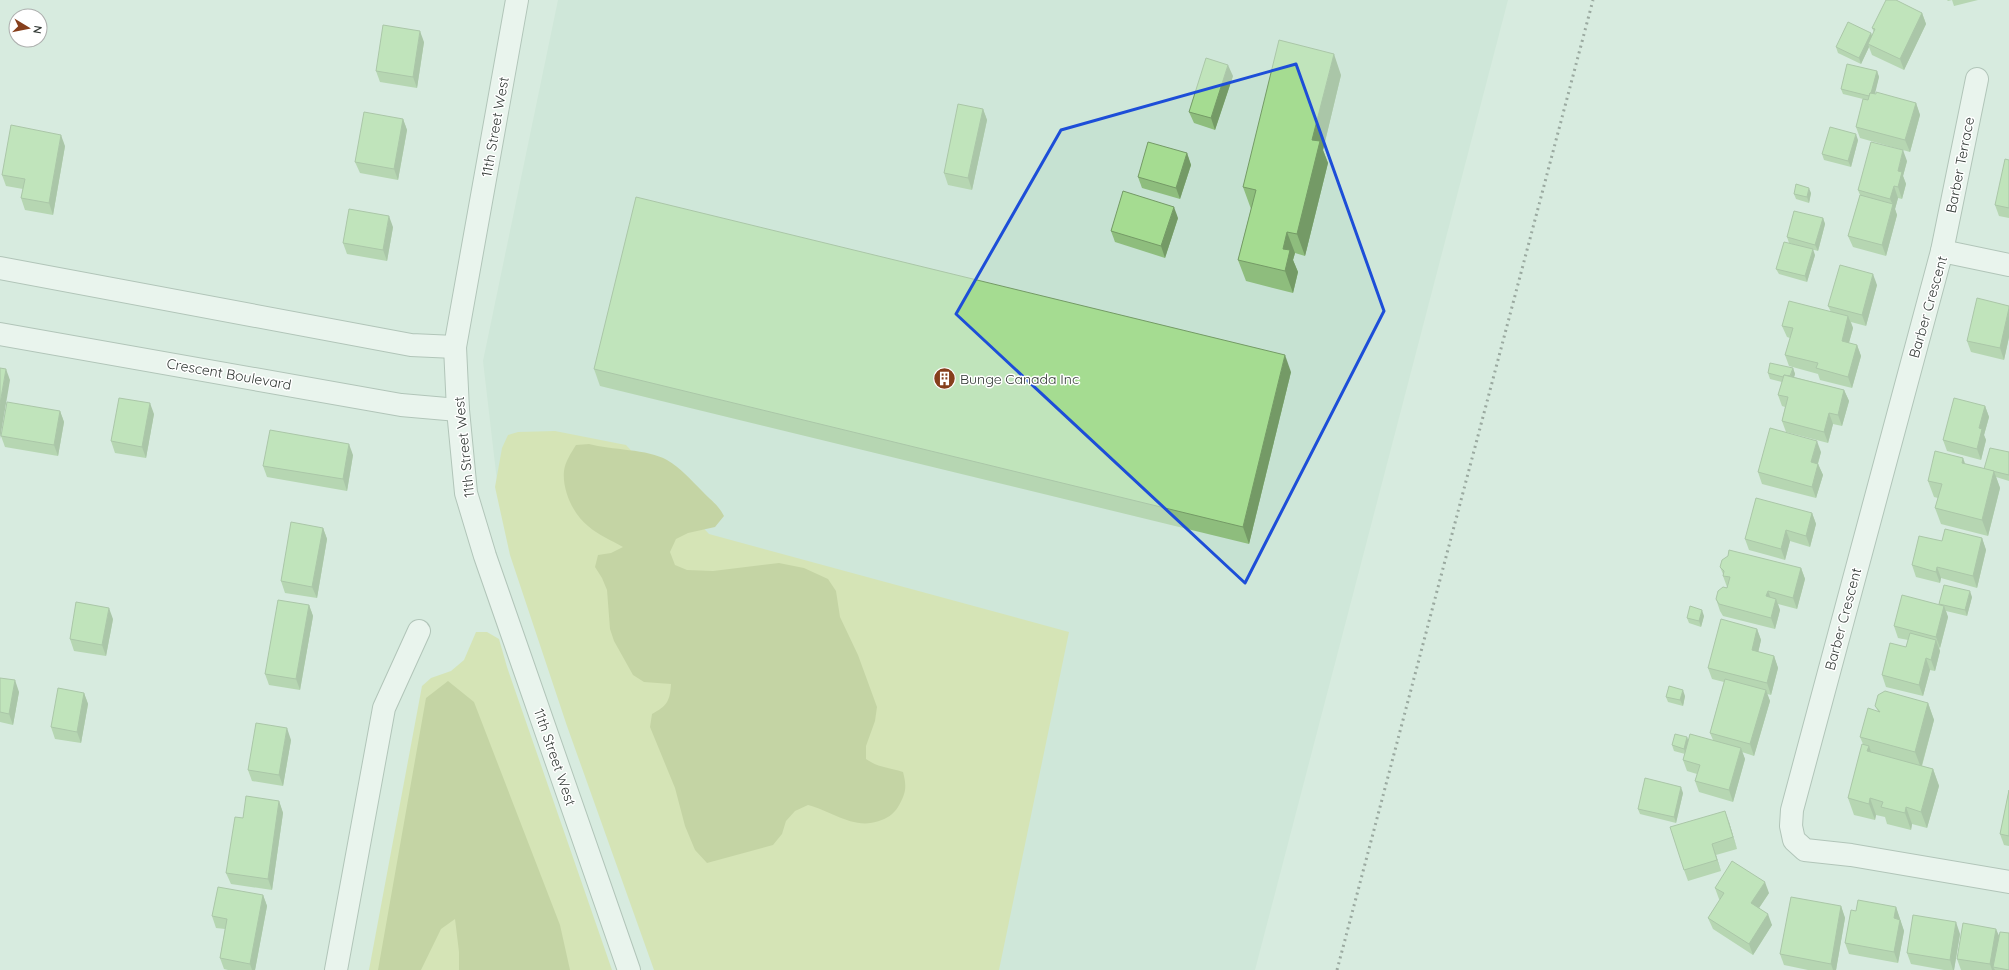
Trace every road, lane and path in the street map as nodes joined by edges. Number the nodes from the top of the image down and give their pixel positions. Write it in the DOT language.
graph roads {
  1 [pos="517,0"];
  2 [pos="1977,79"];
  3 [pos="1942,250"];
  4 [pos="2009,265"];
  5 [pos="0,268"];
  6 [pos="0,334"];
  7 [pos="455,347"];
  8 [pos="458,410"];
  9 [pos="419,631"];
  10 [pos="2009,882"];
  11 [pos="336,970"];
  12 [pos="629,970"];
  1 -- 7 [label="street, 11th Street West"];
  2 -- 3 [label="street, Barber Terrace"];
  3 -- 4 [label="street, Barber Crescent"];
  3 -- 10 [label="street, Barber Crescent"];
  5 -- 7 [label="street"];
  6 -- 8 [label="street, Crescent Boulevard"];
  7 -- 8 [label="street, 11th Street West"];
  8 -- 12 [label="street, 11th Street West"];
  9 -- 11 [label="street"];
}
